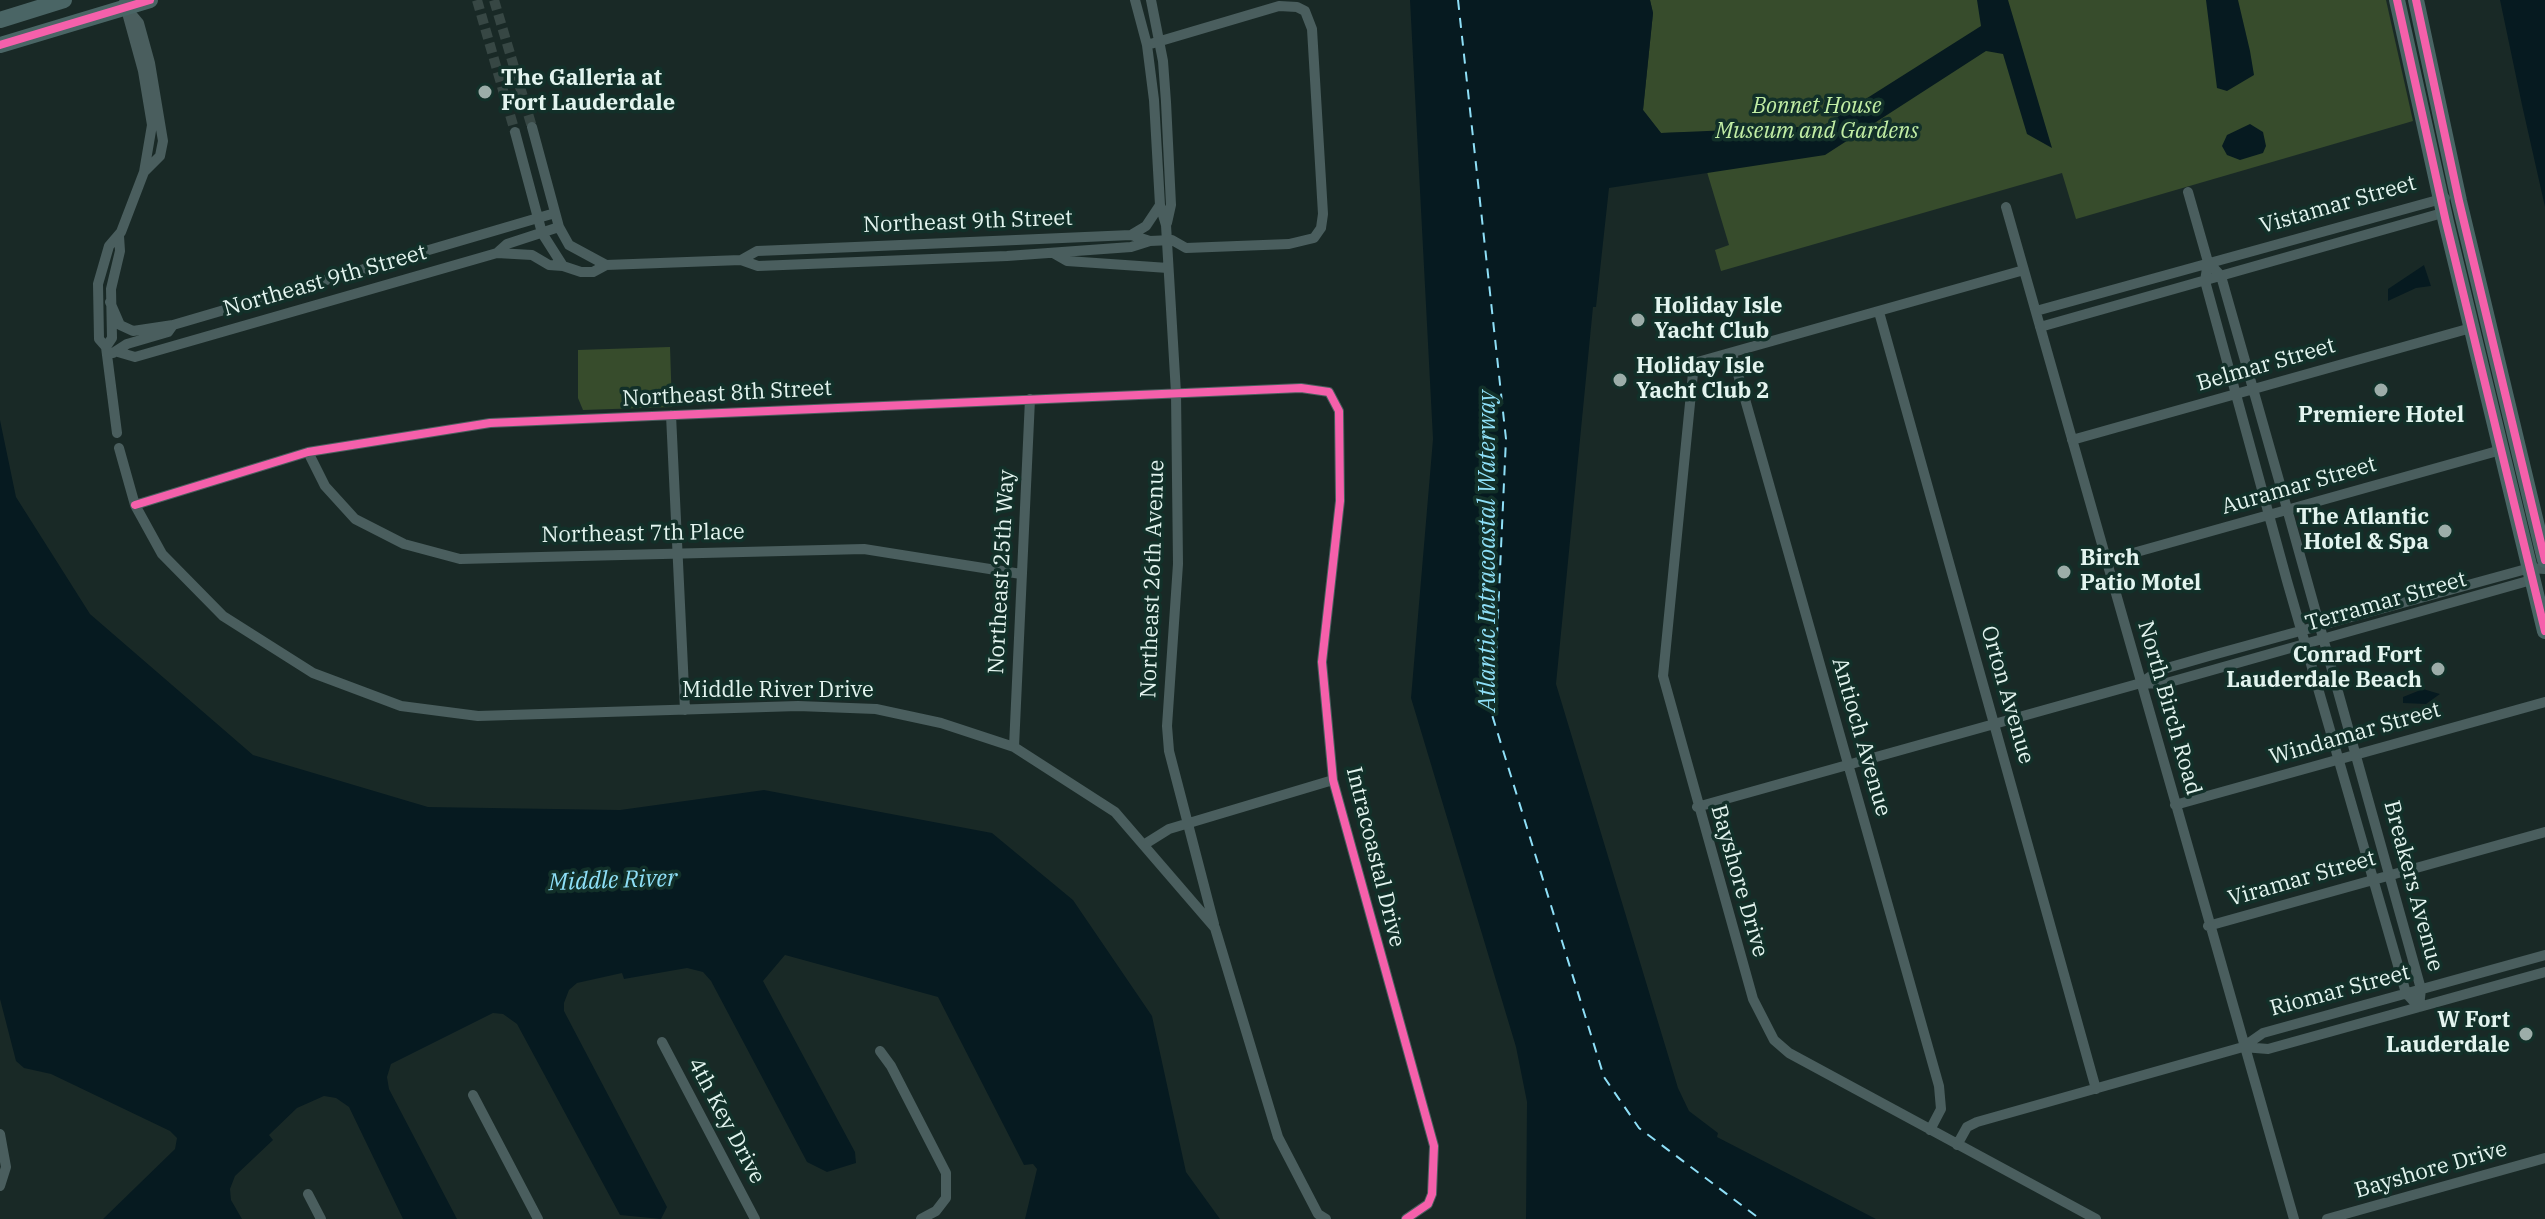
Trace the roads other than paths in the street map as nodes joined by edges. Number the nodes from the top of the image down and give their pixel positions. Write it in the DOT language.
graph roads {
  1 [pos="64,0"];
  2 [pos="150,0"];
  3 [pos="1135,0"];
  4 [pos="1151,0"];
  5 [pos="2397,0"];
  6 [pos="2416,0"];
  7 [pos="125,4"];
  8 [pos="0,20"];
  9 [pos="1159,41"];
  10 [pos="0,45"];
  11 [pos="1147,45"];
  12 [pos="532,127"];
  13 [pos="515,132"];
  14 [pos="2188,192"];
  15 [pos="2459,201"];
  16 [pos="1160,205"];
  17 [pos="2442,205"];
  18 [pos="2006,207"];
  19 [pos="555,213"];
  20 [pos="2377,215"];
  21 [pos="537,218"];
  22 [pos="1166,225"];
  23 [pos="559,227"];
  24 [pos="2382,231"];
  25 [pos="542,233"];
  26 [pos="1131,235"];
  27 [pos="119,236"];
  28 [pos="1150,241"];
  29 [pos="1167,241"];
  30 [pos="497,253"];
  31 [pos="1053,253"];
  32 [pos="741,260"];
  33 [pos="2208,262"];
  34 [pos="606,265"];
  35 [pos="563,266"];
  36 [pos="1168,268"];
  37 [pos="2024,270"];
  38 [pos="2221,276"];
  39 [pos="2205,281"];
  40 [pos="2121,287"];
  41 [pos="110,302"];
  42 [pos="2126,303"];
  43 [pos="2036,311"];
  44 [pos="1879,312"];
  45 [pos="173,325"];
  46 [pos="2040,327"];
  47 [pos="2471,328"];
  48 [pos="110,351"];
  49 [pos="1732,353"];
  50 [pos="2253,389"];
  51 [pos="1329,392"];
  52 [pos="1176,393"];
  53 [pos="2236,394"];
  54 [pos="1030,399"];
  55 [pos="671,415"];
  56 [pos="117,433"];
  57 [pos="2072,440"];
  58 [pos="119,448"];
  59 [pos="2501,450"];
  60 [pos="308,452"];
  61 [pos="135,505"];
  62 [pos="2288,510"];
  63 [pos="2269,516"];
  64 [pos="679,553"];
  65 [pos="2108,560"];
  66 [pos="2540,570"];
  67 [pos="1021,574"];
  68 [pos="2320,626"];
  69 [pos="2301,631"];
  70 [pos="2545,631"];
  71 [pos="2324,640"];
  72 [pos="2305,645"];
  73 [pos="2141,683"];
  74 [pos="2545,702"];
  75 [pos="685,710"];
  76 [pos="1995,724"];
  77 [pos="1014,747"];
  78 [pos="2356,755"];
  79 [pos="2338,760"];
  80 [pos="1848,764"];
  81 [pos="1333,780"];
  82 [pos="2175,805"];
  83 [pos="1697,807"];
  84 [pos="1186,823"];
  85 [pos="2545,832"];
  86 [pos="1145,844"];
  87 [pos="2390,875"];
  88 [pos="2373,880"];
  89 [pos="2208,926"];
  90 [pos="1215,928"];
  91 [pos="2545,955"];
  92 [pos="2545,972"];
  93 [pos="2421,989"];
  94 [pos="2406,993"];
  95 [pos="2419,1007"];
  96 [pos="662,1042"];
  97 [pos="2243,1047"];
  98 [pos="880,1051"];
  99 [pos="2096,1089"];
  100 [pos="473,1095"];
  101 [pos="1930,1130"];
  102 [pos="0,1134"];
  103 [pos="1957,1145"];
  104 [pos="2545,1158"];
  105 [pos="0,1186"];
  106 [pos="308,1194"];
  107 [pos="321,1219"];
  108 [pos="538,1219"];
  109 [pos="755,1219"];
  110 [pos="921,1219"];
  111 [pos="1326,1219"];
  112 [pos="1406,1219"];
  113 [pos="2096,1219"];
  114 [pos="2294,1219"];
  115 [pos="2327,1219"];
  1 -- 8 [label="main road"];
  2 -- 7 [label="main road"];
  3 -- 11 [label="street, Northeast 26th Avenue"];
  4 -- 9 [label="street, Northeast 26th Avenue"];
  5 -- 17 [label="main road"];
  6 -- 15 [label="main road"];
  7 -- 10 [label="main road"];
  7 -- 27 [label="street"];
  9 -- 11 [label="street"];
  9 -- 22 [label="street, Northeast 26th Avenue"];
  9 -- 29 [label="street, Northeast 9th Street"];
  11 -- 16 [label="street, Northeast 26th Avenue"];
  12 -- 19 [label="street"];
  13 -- 21 [label="street"];
  14 -- 33 [label="street, Breakers Avenue"];
  15 -- 17 [label="street, Vistamar Street"];
  15 -- 66 [label="main road"];
  16 -- 22 [label="street, Northeast 26th Avenue"];
  16 -- 26 [label="street"];
  17 -- 20 [label="street, Vistamar Street"];
  17 -- 24 [label="street, Vistamar Street"];
  17 -- 47 [label="main road"];
  18 -- 37 [label="street, North Birch Road"];
  19 -- 21 [label="street, Northeast 9th Street"];
  19 -- 23 [label="street"];
  20 -- 24 [label="street"];
  20 -- 33 [label="street, Vistamar Street"];
  21 -- 25 [label="street"];
  21 -- 45 [label="street, Northeast 9th Street"];
  22 -- 29 [label="street, Northeast 26th Avenue"];
  23 -- 25 [label="street, Northeast 9th Street"];
  23 -- 34 [label="street"];
  24 -- 38 [label="street, Vistamar Street"];
  25 -- 30 [label="street, Northeast 9th Street"];
  25 -- 35 [label="street"];
  26 -- 28 [label="street, Northeast 9th Street"];
  26 -- 32 [label="street, Northeast 9th Street"];
  27 -- 41 [label="street"];
  27 -- 48 [label="street"];
  28 -- 29 [label="street, Northeast 9th Street"];
  28 -- 31 [label="street, Northeast 9th Street"];
  29 -- 36 [label="street, Northeast 26th Avenue"];
  30 -- 35 [label="street, Northeast 9th Street"];
  30 -- 48 [label="street, Northeast 9th Street"];
  31 -- 32 [label="street, Northeast 9th Street"];
  31 -- 36 [label="street, Northeast 9th Street"];
  32 -- 34 [label="street, Northeast 9th Street"];
  33 -- 38 [label="street, Breakers Avenue"];
  33 -- 39 [label="street, Breakers Avenue"];
  33 -- 40 [label="street, Vistamar Street"];
  34 -- 35 [label="street, Northeast 9th Street"];
  36 -- 52 [label="street, Northeast 26th Avenue"];
  37 -- 43 [label="street, North Birch Road"];
  37 -- 44 [label="street"];
  38 -- 39 [label="street, Vistamar Street"];
  38 -- 50 [label="street, Breakers Avenue"];
  39 -- 42 [label="street, Vistamar Street"];
  39 -- 53 [label="street, Breakers Avenue"];
  40 -- 42 [label="street"];
  40 -- 43 [label="street, Vistamar Street"];
  41 -- 45 [label="street, Northeast 9th Street"];
  41 -- 48 [label="street"];
  42 -- 46 [label="street, Vistamar Street"];
  43 -- 46 [label="street, North Birch Road"];
  44 -- 49 [label="street"];
  44 -- 76 [label="street, Orton Avenue"];
  45 -- 48 [label="street, Northeast 9th Street"];
  46 -- 57 [label="street, North Birch Road"];
  47 -- 50 [label="street, Belmar Street"];
  47 -- 59 [label="main road"];
  48 -- 56 [label="street"];
  49 -- 80 [label="street, Antioch Avenue"];
  49 -- 83 [label="street, Bayshore Drive"];
  50 -- 53 [label="street, Belmar Street"];
  50 -- 62 [label="street, Breakers Avenue"];
  51 -- 52 [label="street, Northeast 8th Street"];
  51 -- 81 [label="street, Intracoastal Drive"];
  52 -- 54 [label="street, Northeast 8th Street"];
  52 -- 84 [label="street, Northeast 26th Avenue"];
  53 -- 57 [label="street, Belmar Street"];
  53 -- 63 [label="street, Breakers Avenue"];
  54 -- 55 [label="street, Northeast 8th Street"];
  54 -- 67 [label="street, Northeast 25th Way"];
  55 -- 60 [label="street, Northeast 8th Street"];
  55 -- 64 [label="street"];
  57 -- 65 [label="street, North Birch Road"];
  58 -- 61 [label="street, Middle River Drive"];
  59 -- 62 [label="street, Auramar Street"];
  59 -- 66 [label="main road"];
  60 -- 61 [label="street, Northeast 8th Street"];
  60 -- 64 [label="street, Northeast 7th Place"];
  61 -- 75 [label="street, Middle River Drive"];
  62 -- 63 [label="street, Auramar Street"];
  62 -- 68 [label="street, Breakers Avenue"];
  63 -- 65 [label="street, Auramar Street"];
  63 -- 69 [label="street, Breakers Avenue"];
  64 -- 67 [label="street, Northeast 7th Place"];
  64 -- 75 [label="street"];
  65 -- 73 [label="street, North Birch Road"];
  66 -- 68 [label="street, Terramar Street"];
  66 -- 70 [label="main road"];
  66 -- 71 [label="street, Terramar Street"];
  67 -- 77 [label="street, Northeast 25th Way"];
  68 -- 69 [label="street, Terramar Street"];
  68 -- 71 [label="street, Breakers Avenue"];
  69 -- 72 [label="street, Breakers Avenue"];
  69 -- 73 [label="street, Terramar Street"];
  71 -- 72 [label="street, Terramar Street"];
  71 -- 78 [label="street, Breakers Avenue"];
  72 -- 73 [label="street, Terramar Street"];
  72 -- 79 [label="street, Breakers Avenue"];
  73 -- 76 [label="street, Terramar Street"];
  73 -- 82 [label="street, North Birch Road"];
  74 -- 78 [label="street, Windamar Street"];
  75 -- 77 [label="street, Middle River Drive"];
  76 -- 80 [label="street, Terramar Street"];
  76 -- 99 [label="street, Orton Avenue"];
  77 -- 86 [label="street, Middle River Drive"];
  78 -- 79 [label="street, Windamar Street"];
  78 -- 87 [label="street, Breakers Avenue"];
  79 -- 82 [label="street, Windamar Street"];
  79 -- 88 [label="street, Breakers Avenue"];
  80 -- 83 [label="street, Terramar Street"];
  80 -- 101 [label="street, Antioch Avenue"];
  81 -- 84 [label="street"];
  81 -- 112 [label="street, Intracoastal Drive"];
  82 -- 89 [label="street, North Birch Road"];
  83 -- 101 [label="street, Bayshore Drive"];
  84 -- 86 [label="street"];
  84 -- 90 [label="street, Northeast 26th Avenue"];
  85 -- 87 [label="street, Viramar Street"];
  86 -- 90 [label="street, Middle River Drive"];
  87 -- 88 [label="street, Viramar Street"];
  87 -- 93 [label="street, Breakers Avenue"];
  88 -- 89 [label="street, Viramar Street"];
  88 -- 94 [label="street, Breakers Avenue"];
  89 -- 97 [label="street, North Birch Road"];
  90 -- 111 [label="street, Middle River Drive"];
  91 -- 93 [label="street, Riomar Street"];
  92 -- 95 [label="street, Riomar Street"];
  93 -- 94 [label="street, Riomar Street"];
  93 -- 95 [label="street, Breakers Avenue"];
  94 -- 95 [label="street, Breakers Avenue"];
  94 -- 97 [label="street, Riomar Street"];
  95 -- 97 [label="street, Riomar Street"];
  96 -- 109 [label="street, 4th Key Drive"];
  97 -- 99 [label="street, Riomar Street"];
  97 -- 114 [label="street, North Birch Road"];
  98 -- 110 [label="street"];
  99 -- 103 [label="street, Riomar Street"];
  100 -- 108 [label="street"];
  101 -- 103 [label="street, Bayshore Drive"];
  102 -- 105 [label="street"];
  103 -- 113 [label="street, Bayshore Drive"];
  104 -- 115 [label="street, Bayshore Drive"];
  106 -- 107 [label="street"];
}
